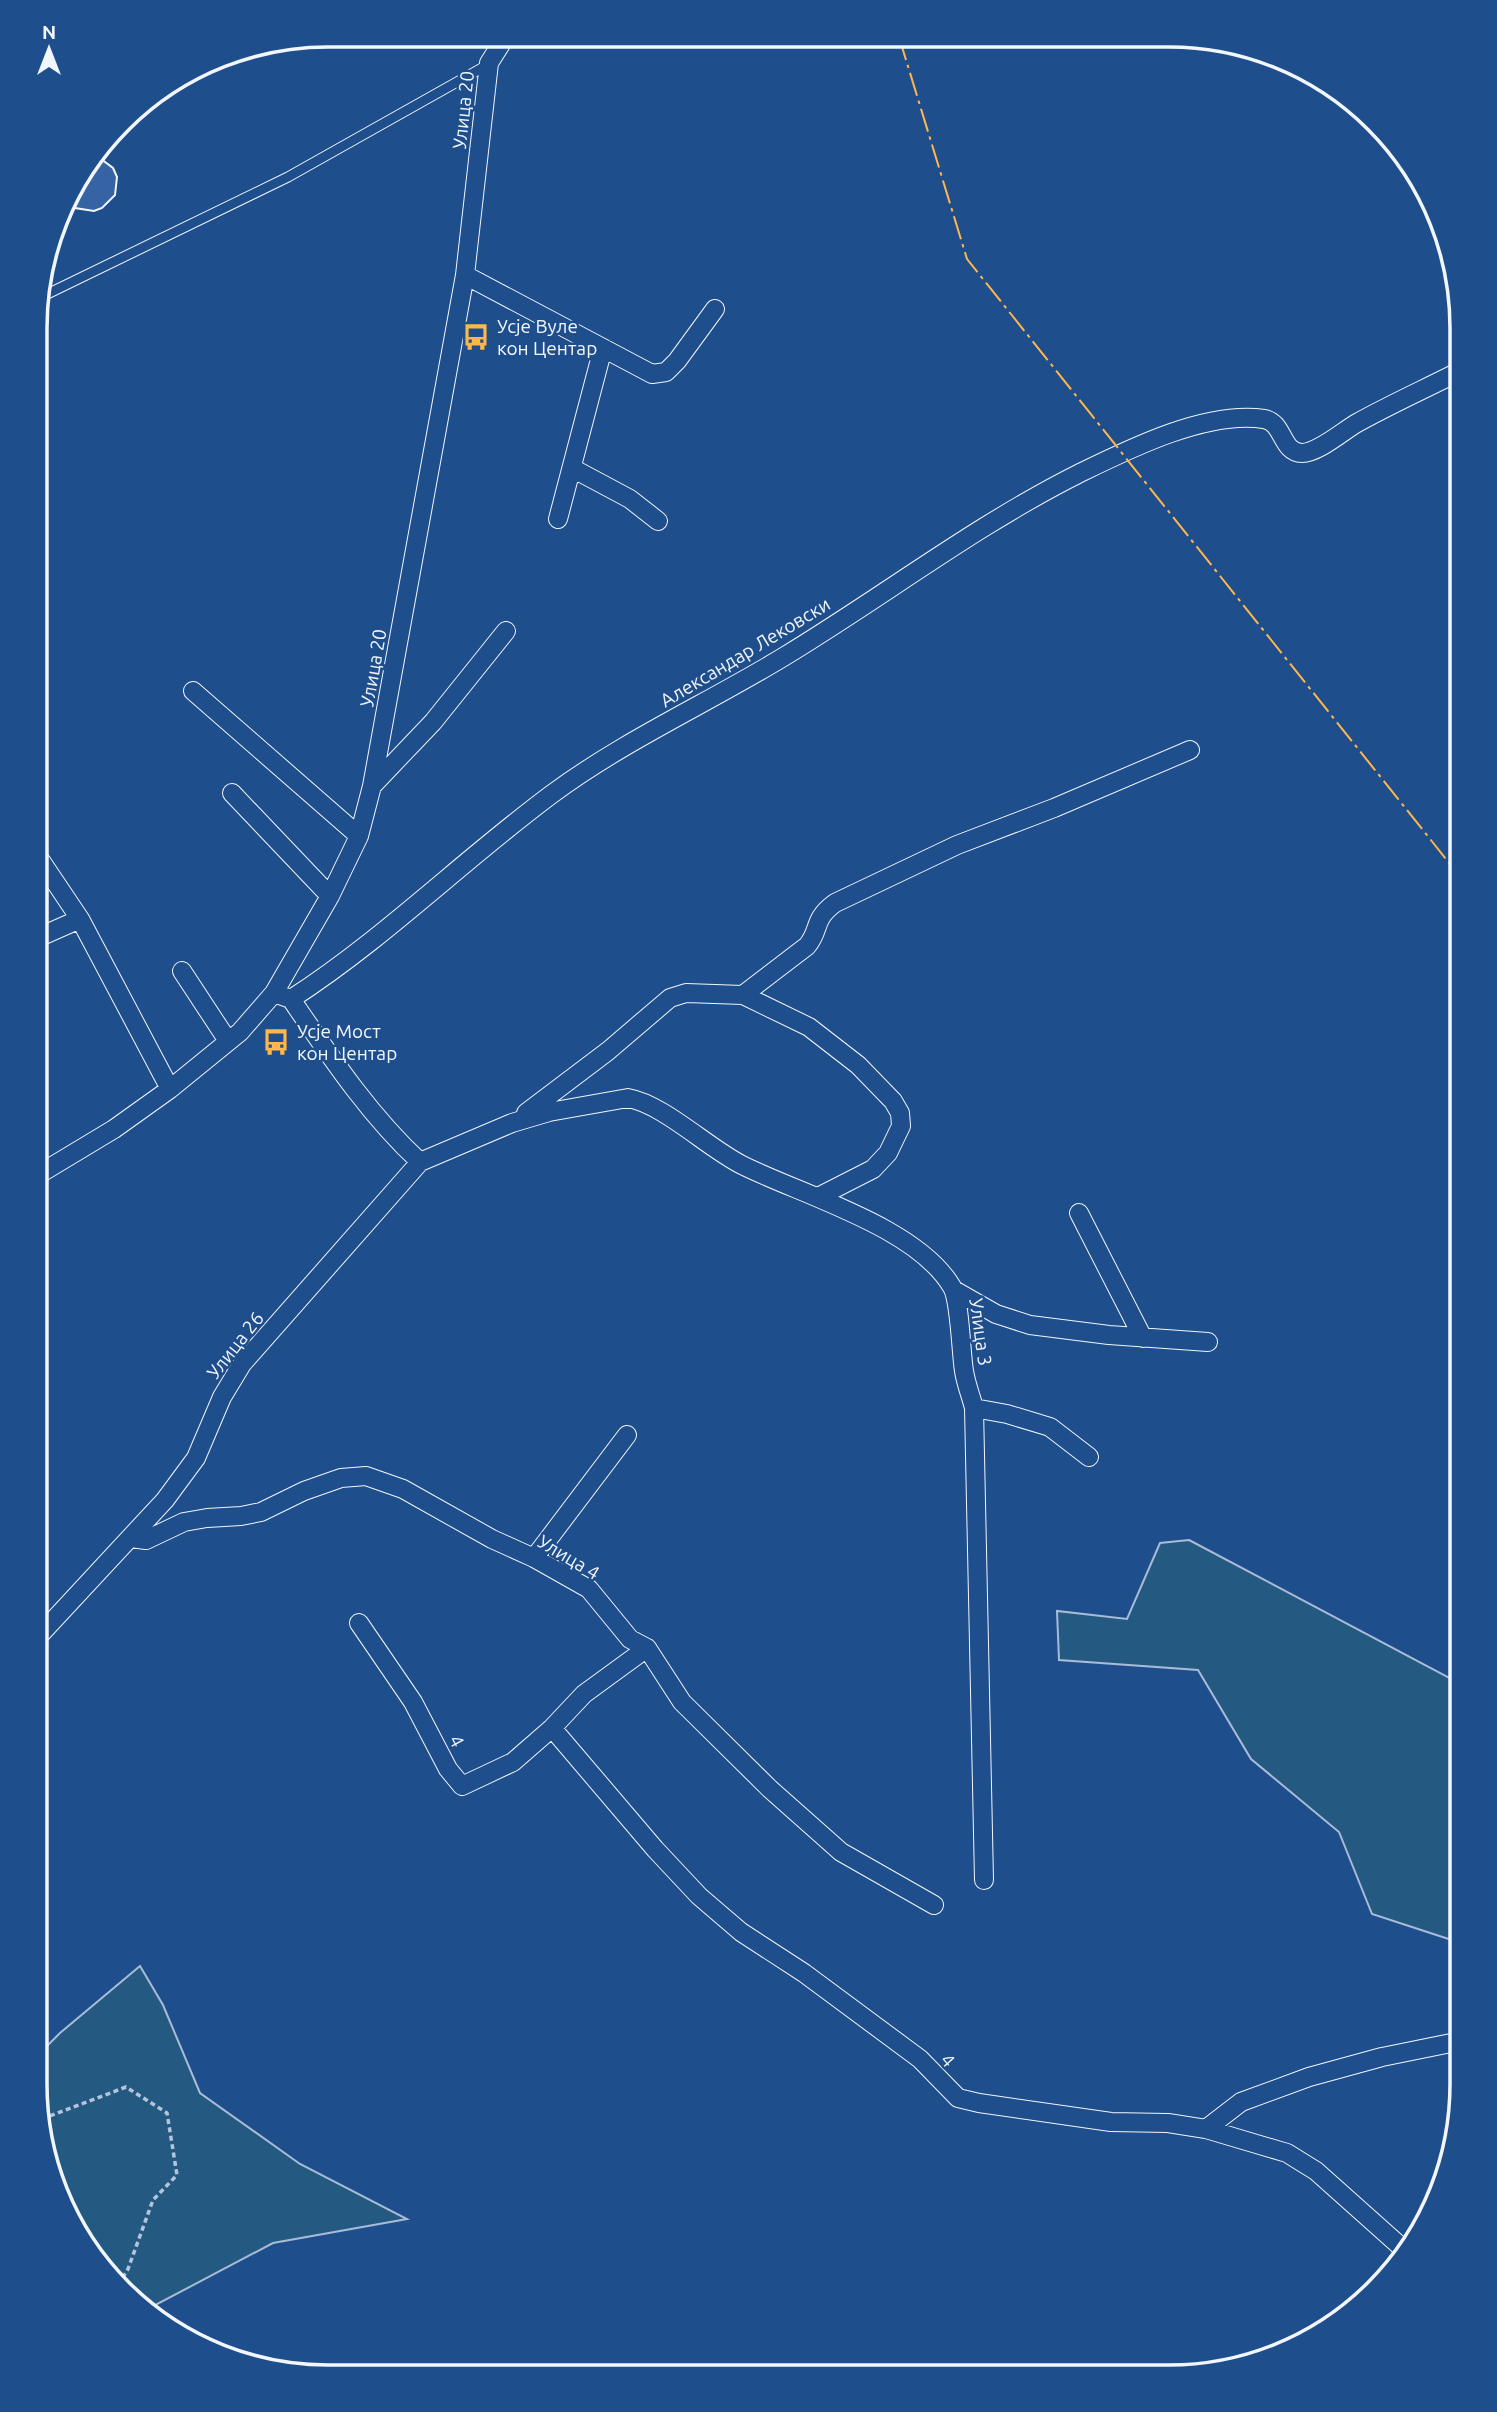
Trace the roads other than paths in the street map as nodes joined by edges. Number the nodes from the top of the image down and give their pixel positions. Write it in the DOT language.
graph roads {
  1 [pos="499,47"];
  2 [pos="489,63"];
  3 [pos="465,275"];
  4 [pos="50,293"];
  5 [pos="715,309"];
  6 [pos="603,348"];
  7 [pos="1450,376"];
  8 [pos="572,468"];
  9 [pos="558,519"];
  10 [pos="658,520"];
  11 [pos="506,631"];
  12 [pos="193,691"];
  13 [pos="1190,750"];
  14 [pos="372,786"];
  15 [pos="232,793"];
  16 [pos="359,836"];
  17 [pos="47,868"];
  18 [pos="330,896"];
  19 [pos="80,919"];
  20 [pos="47,934"];
  21 [pos="182,971"];
  22 [pos="743,995"];
  23 [pos="282,996"];
  24 [pos="228,1041"];
  25 [pos="170,1089"];
  26 [pos="512,1123"];
  27 [pos="420,1162"];
  28 [pos="47,1170"];
  29 [pos="818,1198"];
  30 [pos="1079,1213"];
  31 [pos="954,1290"];
  32 [pos="1143,1338"];
  33 [pos="1208,1342"];
  34 [pos="974,1408"];
  35 [pos="627,1435"];
  36 [pos="1089,1457"];
  37 [pos="131,1538"];
  38 [pos="534,1558"];
  39 [pos="359,1623"];
  40 [pos="47,1627"];
  41 [pos="647,1648"];
  42 [pos="552,1728"];
  43 [pos="984,1880"];
  44 [pos="934,1905"];
  45 [pos="1450,2043"];
  46 [pos="1206,2129"];
  47 [pos="1398,2246"];
  1 -- 2 [label="street, Улица 20"];
  2 -- 3 [label="street, Улица 20"];
  2 -- 4 [label="lane"];
  3 -- 6 [label="street"];
  3 -- 14 [label="street, Улица 20"];
  5 -- 6 [label="street"];
  6 -- 8 [label="street"];
  7 -- 23 [label="street, Александар Лековски"];
  8 -- 9 [label="street"];
  8 -- 10 [label="street"];
  11 -- 14 [label="street"];
  12 -- 16 [label="street"];
  13 -- 22 [label="street"];
  14 -- 16 [label="street, Улица 20"];
  15 -- 18 [label="street"];
  16 -- 18 [label="street, Улица 20"];
  17 -- 19 [label="street"];
  18 -- 23 [label="street, Улица 20"];
  19 -- 20 [label="street"];
  19 -- 25 [label="street"];
  21 -- 24 [label="street"];
  22 -- 26 [label="street"];
  22 -- 29 [label="street"];
  23 -- 24 [label="street, Улица 20"];
  23 -- 27 [label="street"];
  24 -- 25 [label="street, Улица 20"];
  25 -- 28 [label="street, Улица 20"];
  26 -- 27 [label="street, Улица 26"];
  26 -- 29 [label="street, Улица 3"];
  27 -- 37 [label="street, Улица 26"];
  29 -- 31 [label="street, Улица 3"];
  30 -- 32 [label="street"];
  31 -- 32 [label="street"];
  31 -- 34 [label="street, Улица 3"];
  32 -- 33 [label="street"];
  34 -- 36 [label="street"];
  34 -- 43 [label="street, Улица 3"];
  35 -- 38 [label="street"];
  37 -- 38 [label="street, Улица 4"];
  37 -- 40 [label="street, Улица 26"];
  38 -- 41 [label="street, Улица 4"];
  39 -- 42 [label="street, 4"];
  41 -- 42 [label="street, 4"];
  41 -- 44 [label="street, Улица 4"];
  42 -- 46 [label="street, 4"];
  45 -- 46 [label="street"];
  46 -- 47 [label="street, 4"];
}
